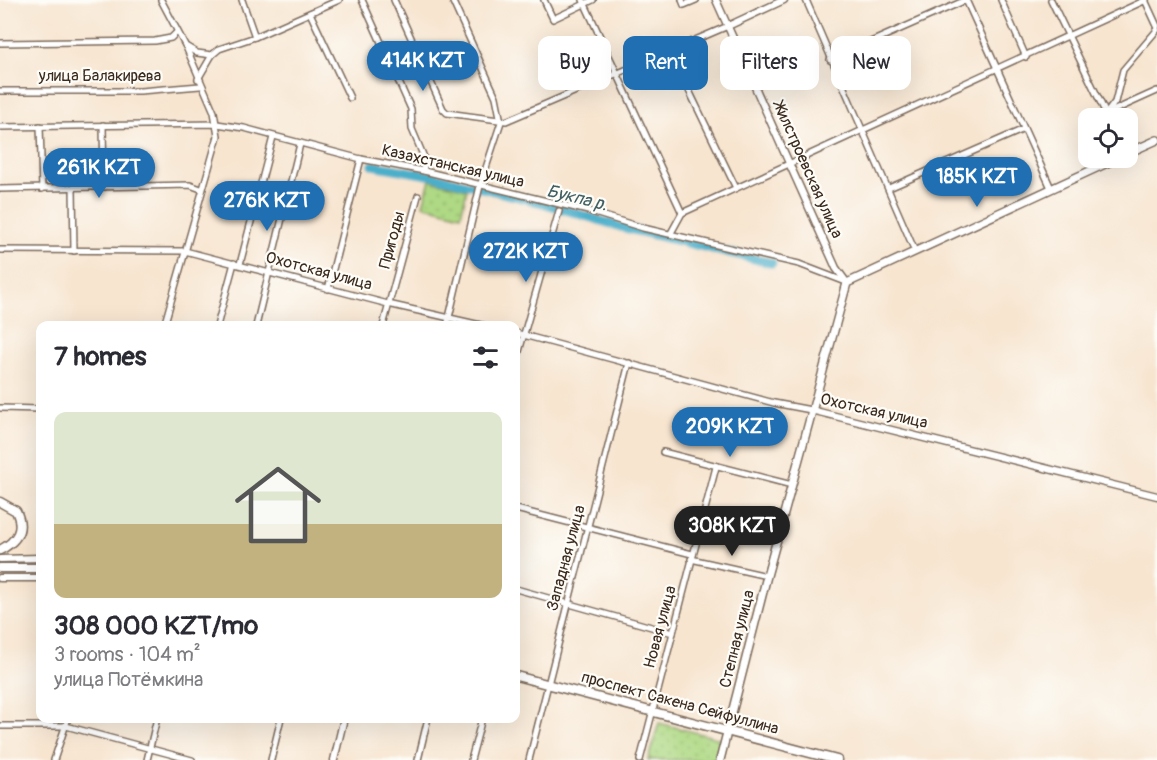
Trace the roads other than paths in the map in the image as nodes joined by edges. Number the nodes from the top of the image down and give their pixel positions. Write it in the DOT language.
graph roads {
  1 [pos="161,0"];
  2 [pos="242,0"];
  3 [pos="339,0"];
  4 [pos="362,0"];
  5 [pos="394,0"];
  6 [pos="452,0"];
  7 [pos="544,0"];
  8 [pos="592,0"];
  9 [pos="682,0"];
  10 [pos="696,0"];
  11 [pos="716,0"];
  12 [pos="784,0"];
  13 [pos="806,0"];
  14 [pos="966,0"];
  15 [pos="1000,0"];
  16 [pos="1050,0"];
  17 [pos="1145,0"];
  18 [pos="584,2"];
  19 [pos="310,13"];
  20 [pos="728,26"];
  21 [pos="1157,28"];
  22 [pos="177,32"];
  23 [pos="705,36"];
  24 [pos="1068,36"];
  25 [pos="255,37"];
  26 [pos="0,43"];
  27 [pos="186,46"];
  28 [pos="212,55"];
  29 [pos="1026,57"];
  30 [pos="830,60"];
  31 [pos="997,71"];
  32 [pos="623,73"];
  33 [pos="618,75"];
  34 [pos="198,79"];
  35 [pos="201,86"];
  36 [pos="689,90"];
  37 [pos="0,91"];
  38 [pos="1157,91"];
  39 [pos="350,98"];
  40 [pos="1103,108"];
  41 [pos="1112,108"];
  42 [pos="1123,108"];
  43 [pos="501,122"];
  44 [pos="217,124"];
  45 [pos="103,125"];
  46 [pos="40,126"];
  47 [pos="0,127"];
  48 [pos="1024,129"];
  49 [pos="861,132"];
  50 [pos="273,137"];
  51 [pos="1157,140"];
  52 [pos="300,144"];
  53 [pos="1138,149"];
  54 [pos="361,159"];
  55 [pos="791,163"];
  56 [pos="1096,168"];
  57 [pos="424,171"];
  58 [pos="480,186"];
  59 [pos="73,188"];
  60 [pos="104,188"];
  61 [pos="736,188"];
  62 [pos="889,188"];
  63 [pos="1051,188"];
  64 [pos="0,189"];
  65 [pos="42,189"];
  66 [pos="201,189"];
  67 [pos="418,196"];
  68 [pos="287,199"];
  69 [pos="254,207"];
  70 [pos="559,211"];
  71 [pos="682,213"];
  72 [pos="671,233"];
  73 [pos="915,249"];
  74 [pos="0,250"];
  75 [pos="74,251"];
  76 [pos="185,251"];
  77 [pos="237,263"];
  78 [pos="269,272"];
  79 [pos="848,283"];
  80 [pos="328,289"];
  81 [pos="388,304"];
  82 [pos="449,317"];
  83 [pos="165,321"];
  84 [pos="219,321"];
  85 [pos="257,321"];
  86 [pos="384,321"];
  87 [pos="448,321"];
  88 [pos="465,321"];
  89 [pos="520,334"];
  90 [pos="523,335"];
  91 [pos="520,347"];
  92 [pos="629,363"];
  93 [pos="0,408"];
  94 [pos="36,409"];
  95 [pos="811,410"];
  96 [pos="663,452"];
  97 [pos="716,467"];
  98 [pos="792,485"];
  99 [pos="1157,496"];
  100 [pos="0,502"];
  101 [pos="520,510"];
  102 [pos="588,528"];
  103 [pos="4,548"];
  104 [pos="692,557"];
  105 [pos="36,558"];
  106 [pos="0,559"];
  107 [pos="0,568"];
  108 [pos="36,568"];
  109 [pos="767,576"];
  110 [pos="0,578"];
  111 [pos="36,578"];
  112 [pos="520,590"];
  113 [pos="568,604"];
  114 [pos="673,633"];
  115 [pos="520,677"];
  116 [pos="546,684"];
  117 [pos="651,711"];
  118 [pos="67,723"];
  119 [pos="156,723"];
  120 [pos="280,723"];
  121 [pos="343,723"];
  122 [pos="427,723"];
  123 [pos="481,723"];
  124 [pos="0,726"];
  125 [pos="66,726"];
  126 [pos="728,731"];
  127 [pos="150,749"];
  128 [pos="54,760"];
  129 [pos="147,760"];
  130 [pos="192,760"];
  131 [pos="271,760"];
  132 [pos="334,760"];
  133 [pos="418,760"];
  134 [pos="471,760"];
  135 [pos="529,760"];
  136 [pos="640,760"];
  137 [pos="720,760"];
  138 [pos="837,760"];
  1 -- 22 [label="street"];
  2 -- 25 [label="street"];
  3 -- 19 [label="street"];
  4 -- 57 [label="street"];
  5 -- 43 [label="street"];
  6 -- 43 [label="street"];
  7 -- 18 [label="street"];
  8 -- 18 [label="street"];
  9 -- 10 [label="street"];
  11 -- 20 [label="street, Жилстроевская улица"];
  12 -- 20 [label="street"];
  13 -- 30 [label="street"];
  14 -- 30 [label="street"];
  14 -- 31 [label="street"];
  15 -- 29 [label="street"];
  16 -- 24 [label="street"];
  17 -- 21 [label="street"];
  17 -- 24 [label="street"];
  18 -- 33 [label="street"];
  19 -- 25 [label="street"];
  19 -- 39 [label="street"];
  20 -- 23 [label="street"];
  20 -- 55 [label="street, Жилстроевская улица"];
  21 -- 41 [label="street"];
  22 -- 26 [label="street"];
  22 -- 27 [label="street"];
  24 -- 29 [label="street"];
  24 -- 40 [label="street"];
  25 -- 28 [label="street"];
  27 -- 28 [label="street"];
  27 -- 34 [label="street"];
  28 -- 34 [label="street"];
  29 -- 31 [label="street"];
  30 -- 49 [label="street"];
  31 -- 48 [label="street"];
  31 -- 49 [label="street"];
  32 -- 33 [label="street"];
  33 -- 43 [label="street"];
  33 -- 71 [label="street"];
  34 -- 35 [label="street"];
  35 -- 37 [label="street, улица Балакирева"];
  35 -- 44 [label="street"];
  36 -- 61 [label="street"];
  38 -- 42 [label="street"];
  43 -- 58 [label="street"];
  44 -- 45 [label="street, Казахстанская улица"];
  44 -- 50 [label="street, Казахстанская улица"];
  44 -- 66 [label="street"];
  45 -- 46 [label="street, Казахстанская улица"];
  45 -- 60 [label="street"];
  46 -- 47 [label="street, Казахстанская улица"];
  46 -- 65 [label="street"];
  48 -- 62 [label="street"];
  48 -- 63 [label="street"];
  49 -- 55 [label="street"];
  49 -- 62 [label="street"];
  50 -- 52 [label="street, Казахстанская улица"];
  50 -- 69 [label="street"];
  51 -- 53 [label="main road"];
  52 -- 54 [label="street, Казахстанская улица"];
  52 -- 68 [label="street"];
  54 -- 57 [label="street, Казахстанская улица"];
  54 -- 80 [label="street"];
  55 -- 61 [label="street"];
  55 -- 79 [label="street, Жилстроевская улица"];
  56 -- 63 [label="main road"];
  57 -- 58 [label="street, Казахстанская улица"];
  58 -- 72 [label="street, Казахстанская улица"];
  58 -- 82 [label="street"];
  59 -- 60 [label="street"];
  59 -- 65 [label="street"];
  59 -- 75 [label="street"];
  60 -- 66 [label="street"];
  61 -- 71 [label="street"];
  62 -- 73 [label="street"];
  63 -- 73 [label="main road"];
  64 -- 65 [label="street"];
  66 -- 76 [label="street"];
  67 -- 81 [label="street, Пригоды"];
  68 -- 69 [label="street"];
  68 -- 78 [label="street"];
  69 -- 77 [label="street"];
  70 -- 90 [label="street"];
  71 -- 72 [label="street"];
  72 -- 79 [label="street, Казахстанская улица"];
  73 -- 79 [label="main road"];
  74 -- 75 [label="street, Охотская улица"];
  75 -- 76 [label="street, Охотская улица"];
  76 -- 77 [label="street, Охотская улица"];
  76 -- 83 [label="street"];
  77 -- 78 [label="street, Охотская улица"];
  77 -- 84 [label="street"];
  78 -- 80 [label="street, Охотская улица"];
  78 -- 85 [label="street"];
  79 -- 95 [label="main road, Степная улица"];
  80 -- 81 [label="street, Охотская улица"];
  81 -- 82 [label="street, Охотская улица"];
  81 -- 86 [label="street, Пригоды"];
  82 -- 87 [label="street"];
  82 -- 88 [label="street, Охотская улица"];
  89 -- 90 [label="street, Охотская улица"];
  90 -- 91 [label="street"];
  90 -- 92 [label="street, Охотская улица"];
  92 -- 95 [label="street, Охотская улица"];
  92 -- 102 [label="street, Западная улица"];
  93 -- 94 [label="street"];
  95 -- 98 [label="main road, Степная улица"];
  95 -- 99 [label="street, Охотская улица"];
  96 -- 97 [label="street"];
  97 -- 98 [label="street"];
  97 -- 104 [label="street, Новая улица"];
  98 -- 109 [label="main road, Степная улица"];
  100 -- 103 [label="main road"];
  101 -- 102 [label="street"];
  102 -- 104 [label="street"];
  102 -- 113 [label="street, Западная улица"];
  104 -- 109 [label="street"];
  104 -- 114 [label="street, Новая улица"];
  105 -- 106 [label="street"];
  107 -- 108 [label="main road"];
  109 -- 126 [label="main road, Степная улица"];
  110 -- 111 [label="street"];
  112 -- 113 [label="street"];
  113 -- 114 [label="street"];
  113 -- 116 [label="street, Западная улица"];
  114 -- 117 [label="street, Новая улица"];
  115 -- 116 [label="main road, проспект Сакена Сейфуллина"];
  116 -- 117 [label="main road, проспект Сакена Сейфуллина"];
  116 -- 135 [label="street, Западная улица"];
  117 -- 126 [label="main road, проспект Сакена Сейфуллина"];
  117 -- 136 [label="street, Новая улица"];
  118 -- 125 [label="street"];
  119 -- 127 [label="street"];
  120 -- 131 [label="street"];
  121 -- 132 [label="street"];
  122 -- 133 [label="street"];
  123 -- 134 [label="street"];
  124 -- 125 [label="street"];
  125 -- 127 [label="street"];
  125 -- 128 [label="street"];
  126 -- 137 [label="main road, Степная улица"];
  126 -- 138 [label="main road, проспект Сакена Сейфуллина"];
  127 -- 129 [label="street"];
  127 -- 130 [label="street"];
}
